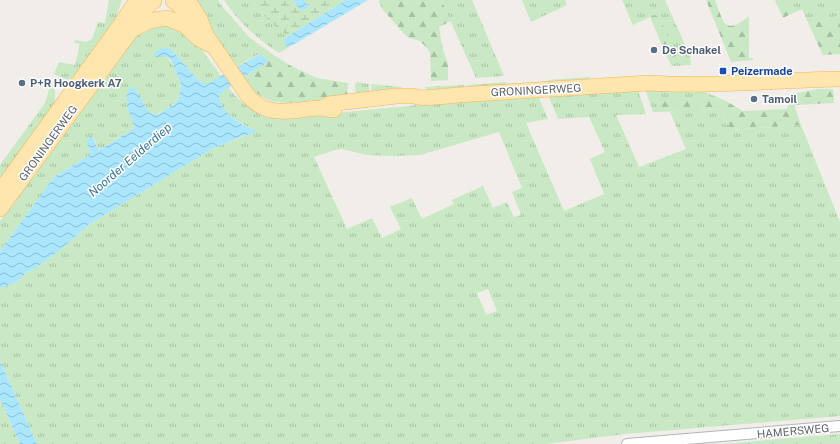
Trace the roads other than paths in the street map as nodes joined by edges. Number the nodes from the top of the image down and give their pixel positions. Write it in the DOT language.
graph roads {
  1 [pos="137,0"];
  2 [pos="153,0"];
  3 [pos="174,0"];
  4 [pos="188,0"];
  5 [pos="131,31"];
  6 [pos="210,41"];
  7 [pos="840,69"];
  8 [pos="840,79"];
  9 [pos="649,83"];
  10 [pos="0,191"];
  11 [pos="0,209"];
  12 [pos="840,426"];
  13 [pos="627,444"];
  1 -- 10 [label="main road, GRONINGERWEG"];
  2 -- 3 [label="main road"];
  2 -- 5 [label="main road, GRONINGERWEG"];
  3 -- 6 [label="main road, GRONINGERWEG"];
  4 -- 6 [label="main road, GRONINGERWEG"];
  5 -- 6 [label="main road"];
  5 -- 11 [label="main road, GRONINGERWEG"];
  6 -- 9 [label="main road, GRONINGERWEG"];
  7 -- 9 [label="main road, GRONINGERWEG"];
  8 -- 9 [label="main road, GRONINGERWEG"];
  12 -- 13 [label="street, HAMERSWEG"];
}
